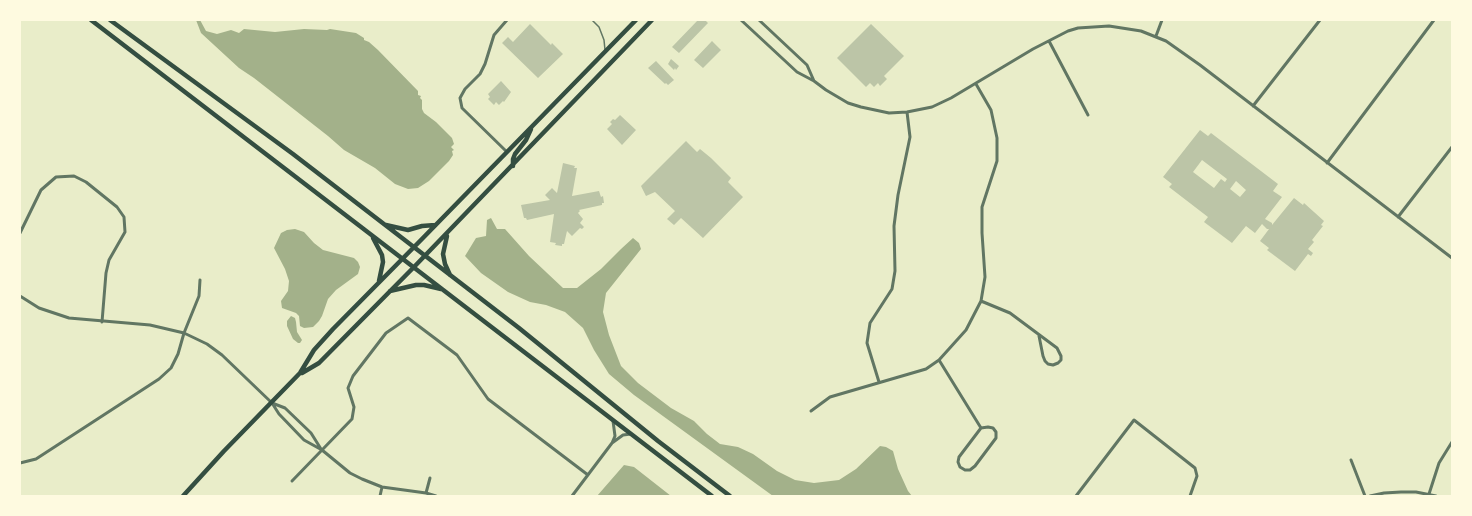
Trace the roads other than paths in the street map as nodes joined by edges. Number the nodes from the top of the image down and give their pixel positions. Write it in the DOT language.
graph roads {
  1 [pos="91,20"];
  2 [pos="110,20"];
  3 [pos="506,20"];
  4 [pos="592,20"];
  5 [pos="636,20"];
  6 [pos="652,20"];
  7 [pos="741,20"];
  8 [pos="759,20"];
  9 [pos="1162,20"];
  10 [pos="1320,20"];
  11 [pos="1434,20"];
  12 [pos="1156,36"];
  13 [pos="1049,41"];
  14 [pos="605,52"];
  15 [pos="814,81"];
  16 [pos="976,84"];
  17 [pos="1254,106"];
  18 [pos="907,112"];
  19 [pos="1088,115"];
  20 [pos="531,128"];
  21 [pos="1452,147"];
  22 [pos="507,152"];
  23 [pos="1327,163"];
  24 [pos="513,166"];
  25 [pos="1398,217"];
  26 [pos="384,225"];
  27 [pos="435,226"];
  28 [pos="20,233"];
  29 [pos="371,234"];
  30 [pos="447,234"];
  31 [pos="413,247"];
  32 [pos="425,256"];
  33 [pos="402,258"];
  34 [pos="1452,258"];
  35 [pos="414,267"];
  36 [pos="451,276"];
  37 [pos="200,280"];
  38 [pos="379,282"];
  39 [pos="442,289"];
  40 [pos="390,291"];
  41 [pos="20,296"];
  42 [pos="981,302"];
  43 [pos="102,322"];
  44 [pos="184,333"];
  45 [pos="1040,336"];
  46 [pos="939,360"];
  47 [pos="300,373"];
  48 [pos="879,382"];
  49 [pos="272,403"];
  50 [pos="811,411"];
  51 [pos="613,420"];
  52 [pos="981,428"];
  53 [pos="631,434"];
  54 [pos="1452,442"];
  55 [pos="612,443"];
  56 [pos="322,450"];
  57 [pos="1351,460"];
  58 [pos="20,463"];
  59 [pos="588,475"];
  60 [pos="430,478"];
  61 [pos="292,481"];
  62 [pos="382,487"];
  63 [pos="426,493"];
  64 [pos="1429,494"];
  65 [pos="183,496"];
  66 [pos="380,496"];
  67 [pos="436,496"];
  68 [pos="572,496"];
  69 [pos="712,496"];
  70 [pos="730,496"];
  71 [pos="1076,496"];
  72 [pos="1190,496"];
  73 [pos="1365,496"];
  74 [pos="1370,496"];
  75 [pos="1436,496"];
  1 -- 29 [label="main road"];
  2 -- 26 [label="main road"];
  3 -- 22 [label="street"];
  4 -- 14 [label="lane"];
  5 -- 14 [label="main road"];
  6 -- 24 [label="main road"];
  7 -- 15 [label="street"];
  8 -- 15 [label="street"];
  9 -- 12 [label="street"];
  10 -- 17 [label="street"];
  11 -- 23 [label="street"];
  12 -- 13 [label="street"];
  12 -- 17 [label="street"];
  13 -- 16 [label="street"];
  13 -- 19 [label="street"];
  14 -- 20 [label="main road"];
  15 -- 18 [label="street"];
  16 -- 18 [label="street"];
  16 -- 42 [label="street"];
  17 -- 23 [label="street"];
  18 -- 48 [label="street"];
  20 -- 22 [label="main road"];
  20 -- 24 [label="main road"];
  21 -- 25 [label="street"];
  22 -- 27 [label="main road"];
  23 -- 25 [label="street"];
  24 -- 30 [label="main road"];
  25 -- 34 [label="street"];
  26 -- 27 [label="main road"];
  26 -- 31 [label="main road"];
  27 -- 31 [label="main road"];
  28 -- 43 [label="street"];
  29 -- 33 [label="main road"];
  29 -- 38 [label="main road"];
  30 -- 32 [label="main road"];
  30 -- 36 [label="main road"];
  31 -- 32 [label="main road"];
  31 -- 33 [label="main road"];
  32 -- 35 [label="main road"];
  32 -- 36 [label="main road"];
  33 -- 35 [label="main road"];
  33 -- 38 [label="main road"];
  35 -- 39 [label="main road"];
  35 -- 40 [label="main road"];
  36 -- 70 [label="main road"];
  37 -- 44 [label="street"];
  38 -- 47 [label="main road"];
  39 -- 40 [label="main road"];
  39 -- 51 [label="main road"];
  40 -- 47 [label="main road"];
  41 -- 43 [label="street"];
  42 -- 45 [label="street"];
  42 -- 46 [label="street"];
  43 -- 44 [label="street"];
  44 -- 49 [label="street"];
  44 -- 58 [label="street"];
  45 -- 45 [label="street"];
  46 -- 48 [label="street"];
  46 -- 52 [label="street"];
  47 -- 49 [label="main road"];
  48 -- 50 [label="street"];
  49 -- 56 [label="street"];
  49 -- 56 [label="street"];
  49 -- 65 [label="main road"];
  51 -- 53 [label="main road"];
  51 -- 55 [label="street"];
  52 -- 52 [label="street"];
  53 -- 55 [label="street"];
  53 -- 69 [label="main road"];
  54 -- 64 [label="street"];
  55 -- 59 [label="street"];
  56 -- 59 [label="street"];
  56 -- 61 [label="street"];
  56 -- 62 [label="street"];
  57 -- 73 [label="street"];
  59 -- 68 [label="street"];
  60 -- 63 [label="street"];
  62 -- 63 [label="street"];
  62 -- 66 [label="street"];
  63 -- 67 [label="street"];
  64 -- 74 [label="street"];
  64 -- 75 [label="street"];
  71 -- 72 [label="street"];
}
